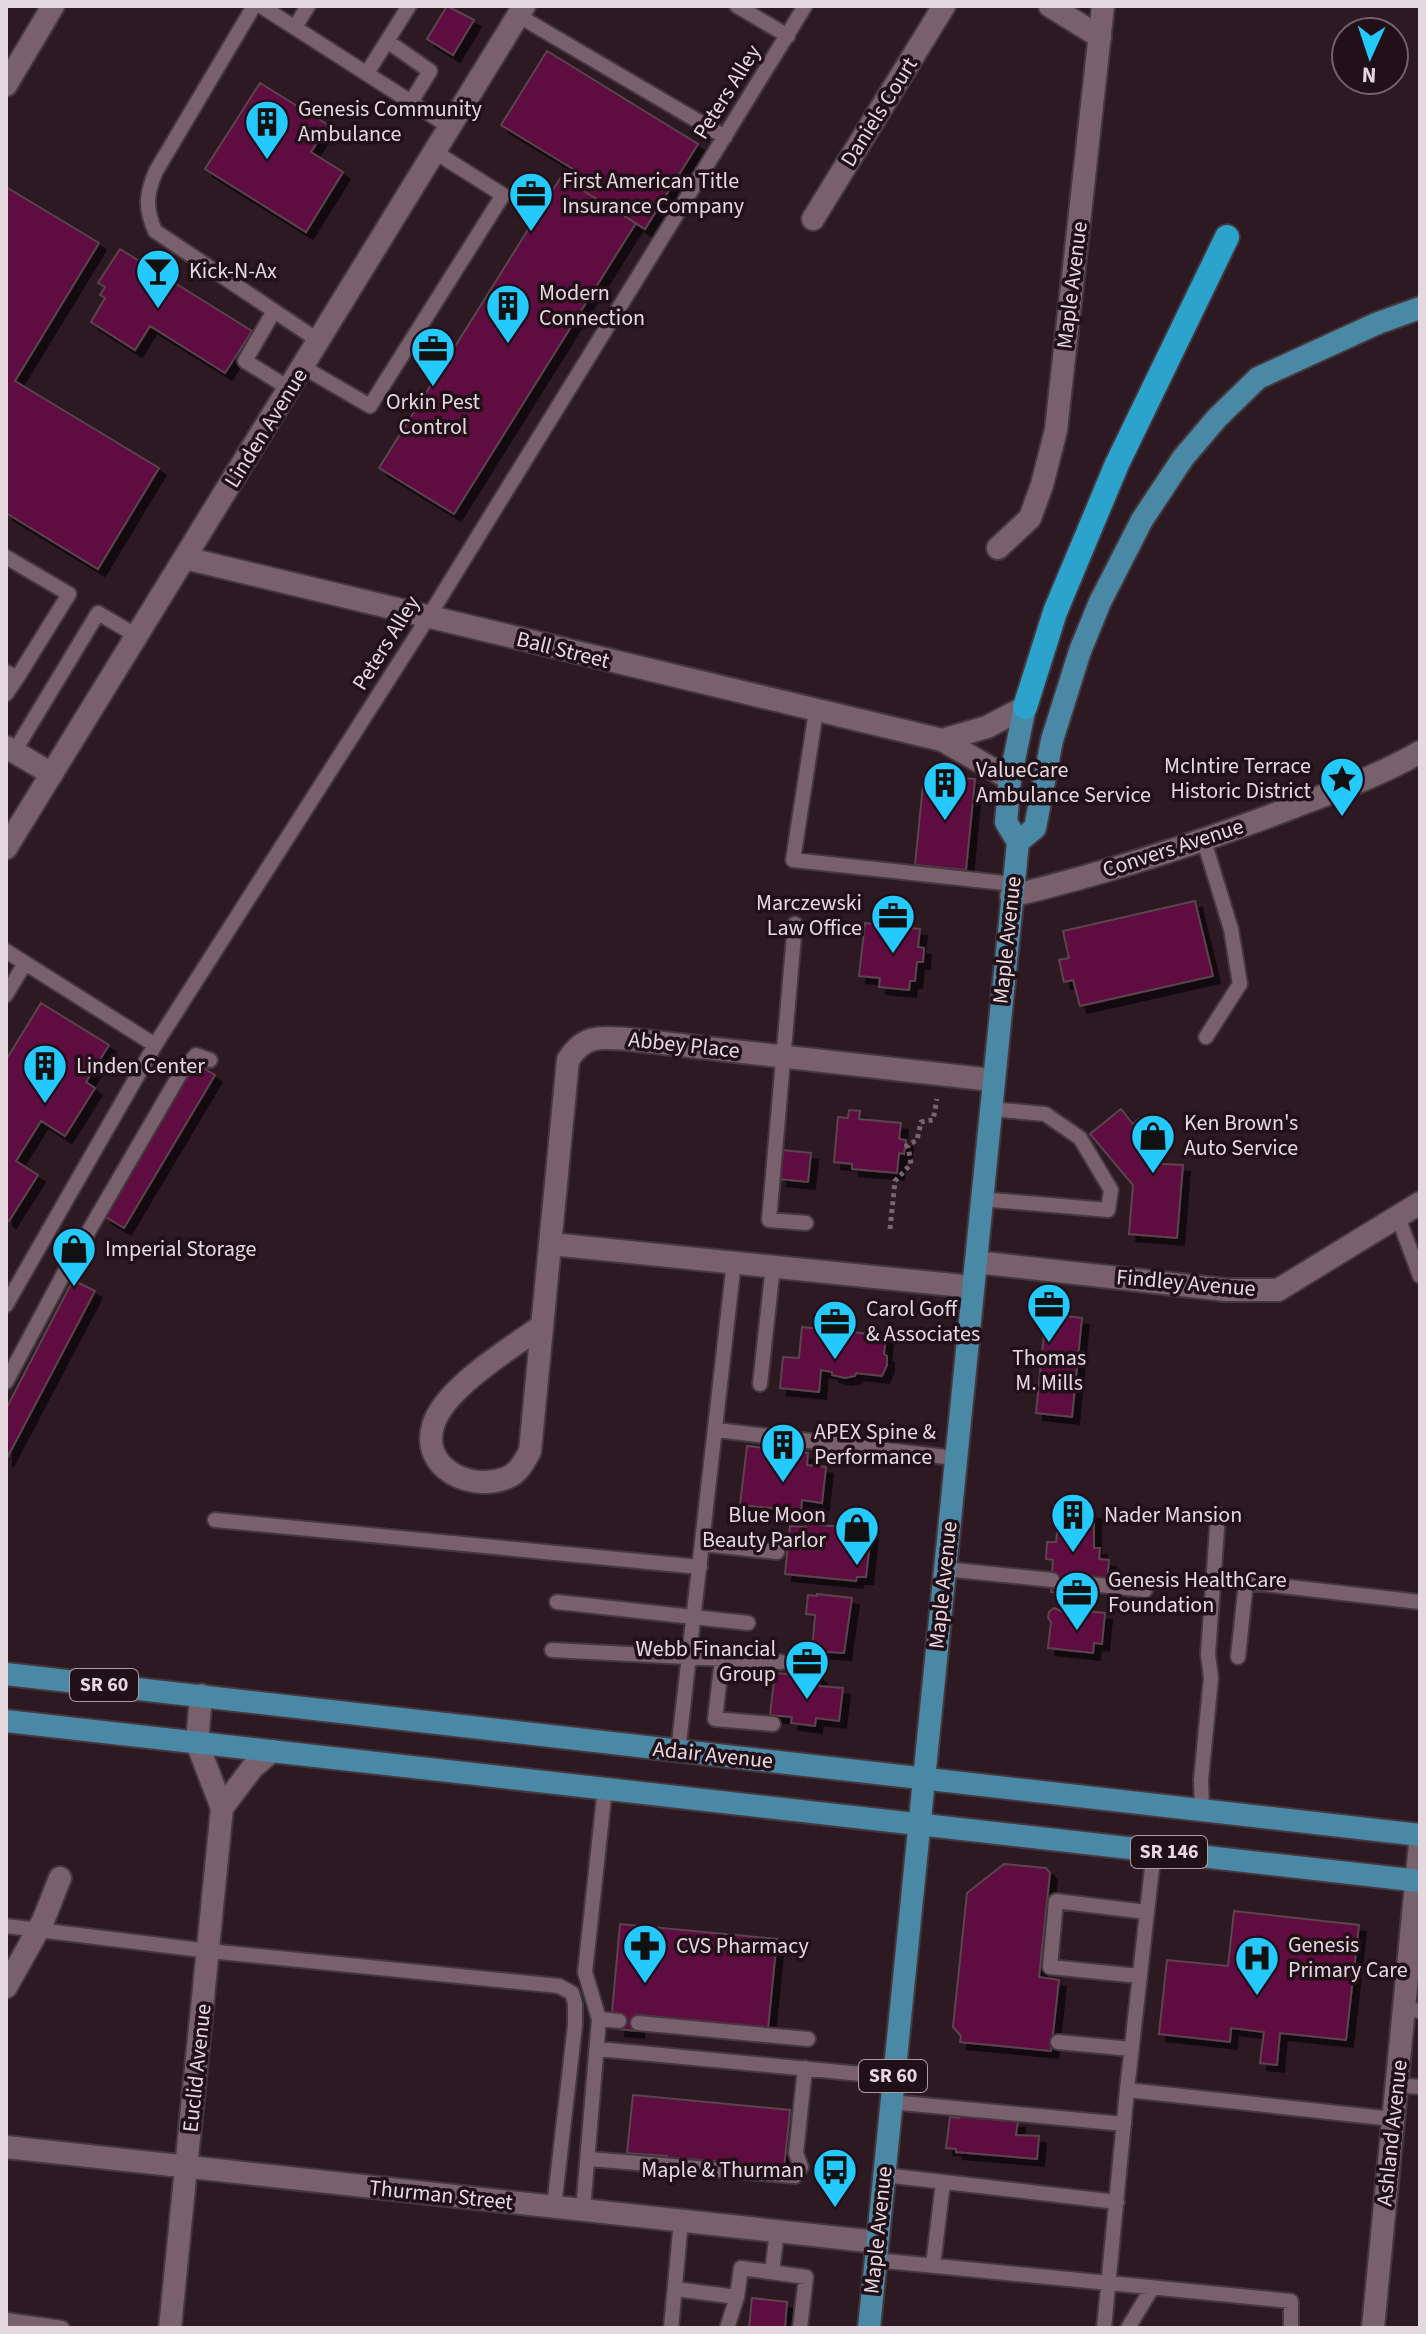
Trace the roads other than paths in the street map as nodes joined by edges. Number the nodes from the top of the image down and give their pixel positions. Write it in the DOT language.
graph roads {
  1 [pos="53,6"];
  2 [pos="254,6"];
  3 [pos="261,6"];
  4 [pos="308,6"];
  5 [pos="409,6"];
  6 [pos="737,6"];
  7 [pos="805,6"];
  8 [pos="944,6"];
  9 [pos="1050,6"];
  10 [pos="1103,6"];
  11 [pos="522,11"];
  12 [pos="295,27"];
  13 [pos="788,36"];
  14 [pos="1100,37"];
  15 [pos="387,41"];
  16 [pos="367,73"];
  17 [pos="6,85"];
  18 [pos="411,102"];
  19 [pos="450,127"];
  20 [pos="725,137"];
  21 [pos="435,152"];
  22 [pos="813,219"];
  23 [pos="1227,237"];
  24 [pos="1420,308"];
  25 [pos="274,311"];
  26 [pos="319,341"];
  27 [pos="303,367"];
  28 [pos="290,389"];
  29 [pos="998,548"];
  30 [pos="6,557"];
  31 [pos="185,558"];
  32 [pos="429,616"];
  33 [pos="137,636"];
  34 [pos="11,675"];
  35 [pos="6,694"];
  36 [pos="1025,707"];
  37 [pos="816,711"];
  38 [pos="942,740"];
  39 [pos="10,750"];
  40 [pos="1420,752"];
  41 [pos="52,774"];
  42 [pos="1010,779"];
  43 [pos="1204,841"];
  44 [pos="1018,842"];
  45 [pos="6,848"];
  46 [pos="1012,890"];
  47 [pos="795,924"];
  48 [pos="6,951"];
  49 [pos="25,963"];
  50 [pos="6,995"];
  51 [pos="1206,1037"];
  52 [pos="155,1045"];
  53 [pos="783,1056"];
  54 [pos="210,1060"];
  55 [pos="992,1080"];
  56 [pos="990,1109"];
  57 [pos="981,1199"];
  58 [pos="1420,1203"];
  59 [pos="1398,1217"];
  60 [pos="806,1223"];
  61 [pos="551,1244"];
  62 [pos="734,1262"];
  63 [pos="976,1262"];
  64 [pos="773,1266"];
  65 [pos="1420,1276"];
  66 [pos="973,1287"];
  67 [pos="6,1305"];
  68 [pos="542,1326"];
  69 [pos="6,1382"];
  70 [pos="760,1384"];
  71 [pos="716,1430"];
  72 [pos="955,1458"];
  73 [pos="1218,1515"];
  74 [pos="215,1520"];
  75 [pos="702,1544"];
  76 [pos="777,1552"];
  77 [pos="700,1567"];
  78 [pos="945,1569"];
  79 [pos="1052,1580"];
  80 [pos="1091,1584"];
  81 [pos="1145,1590"];
  82 [pos="557,1602"];
  83 [pos="1420,1602"];
  84 [pos="694,1617"];
  85 [pos="748,1623"];
  86 [pos="552,1650"];
  87 [pos="690,1657"];
  88 [pos="1238,1657"];
  89 [pos="722,1659"];
  90 [pos="781,1662"];
  91 [pos="6,1674"];
  92 [pos="201,1695"];
  93 [pos="6,1721"];
  94 [pos="773,1724"];
  95 [pos="197,1743"];
  96 [pos="272,1751"];
  97 [pos="678,1752"];
  98 [pos="924,1778"];
  99 [pos="605,1788"];
  100 [pos="222,1808"];
  101 [pos="1202,1809"];
  102 [pos="918,1823"];
  103 [pos="1420,1835"];
  104 [pos="1420,1843"];
  105 [pos="1154,1850"];
  106 [pos="60,1878"];
  107 [pos="1418,1881"];
  108 [pos="1146,1912"];
  109 [pos="6,1926"];
  110 [pos="37,1931"];
  111 [pos="1415,1941"];
  112 [pos="209,1951"];
  113 [pos="1139,1976"];
  114 [pos="6,1987"];
  115 [pos="1412,2010"];
  116 [pos="599,2019"];
  117 [pos="619,2021"];
  118 [pos="638,2023"];
  119 [pos="808,2039"];
  120 [pos="1058,2042"];
  121 [pos="598,2049"];
  122 [pos="1131,2049"];
  123 [pos="805,2068"];
  124 [pos="893,2077"];
  125 [pos="1397,2085"];
  126 [pos="1420,2087"];
  127 [pos="1127,2090"];
  128 [pos="891,2102"];
  129 [pos="1393,2119"];
  130 [pos="1124,2124"];
  131 [pos="6,2147"];
  132 [pos="589,2159"];
  133 [pos="188,2167"];
  134 [pos="884,2175"];
  135 [pos="943,2182"];
  136 [pos="1117,2202"];
  137 [pos="554,2207"];
  138 [pos="583,2210"];
  139 [pos="681,2221"];
  140 [pos="777,2231"];
  141 [pos="876,2251"];
  142 [pos="933,2266"];
  143 [pos="772,2272"];
  144 [pos="1108,2284"];
  145 [pos="1152,2288"];
  146 [pos="675,2289"];
  147 [pos="737,2297"];
  148 [pos="6,2320"];
  149 [pos="62,2328"];
  150 [pos="170,2328"];
  151 [pos="671,2328"];
  152 [pos="727,2328"];
  153 [pos="800,2328"];
  154 [pos="869,2328"];
  155 [pos="1104,2328"];
  156 [pos="1128,2328"];
  157 [pos="1291,2328"];
  158 [pos="1373,2328"];
  1 -- 17 [label="street"];
  2 -- 25 [label="lane"];
  3 -- 12 [label="lane"];
  4 -- 12 [label="lane"];
  5 -- 15 [label="lane"];
  6 -- 13 [label="lane"];
  7 -- 13 [label="lane, Peters Alley"];
  8 -- 22 [label="street, Daniels Court"];
  9 -- 14 [label="street"];
  10 -- 14 [label="street, Maple Avenue"];
  11 -- 19 [label="street, Linden Avenue"];
  11 -- 20 [label="lane"];
  12 -- 16 [label="lane"];
  13 -- 20 [label="lane, Peters Alley"];
  14 -- 29 [label="street, Maple Avenue"];
  15 -- 16 [label="lane"];
  15 -- 18 [label="lane"];
  16 -- 18 [label="lane"];
  18 -- 19 [label="lane"];
  19 -- 21 [label="street, Linden Avenue"];
  20 -- 32 [label="lane, Peters Alley"];
  21 -- 26 [label="street, Linden Avenue"];
  21 -- 27 [label="lane"];
  23 -- 36 [label="highway"];
  24 -- 44 [label="main road"];
  25 -- 26 [label="lane"];
  25 -- 28 [label="lane"];
  26 -- 27 [label="street, Linden Avenue"];
  27 -- 28 [label="street, Linden Avenue"];
  28 -- 31 [label="street, Linden Avenue"];
  30 -- 34 [label="lane"];
  31 -- 32 [label="street, Ball Street"];
  31 -- 33 [label="street, Linden Avenue"];
  32 -- 37 [label="street, Ball Street"];
  32 -- 52 [label="lane, Peters Alley"];
  33 -- 39 [label="lane"];
  33 -- 41 [label="street, Linden Avenue"];
  34 -- 35 [label="lane"];
  36 -- 38 [label="street, Ball Street"];
  36 -- 42 [label="main road"];
  37 -- 38 [label="street, Ball Street"];
  37 -- 46 [label="lane"];
  38 -- 42 [label="street, Ball Street"];
  39 -- 41 [label="street"];
  40 -- 43 [label="street, Convers Avenue"];
  41 -- 45 [label="street, Linden Avenue"];
  42 -- 44 [label="main road"];
  43 -- 46 [label="street, Convers Avenue"];
  43 -- 51 [label="lane"];
  44 -- 46 [label="main road, Maple Avenue"];
  46 -- 55 [label="main road, Maple Avenue"];
  47 -- 53 [label="lane"];
  48 -- 49 [label="lane"];
  49 -- 50 [label="lane"];
  49 -- 52 [label="lane"];
  52 -- 67 [label="lane, Peters Alley"];
  53 -- 55 [label="street, Abbey Place"];
  53 -- 60 [label="lane"];
  53 -- 61 [label="street, Abbey Place"];
  54 -- 69 [label="lane"];
  55 -- 56 [label="main road, Maple Avenue"];
  56 -- 57 [label="main road, Maple Avenue"];
  56 -- 57 [label="lane"];
  57 -- 63 [label="main road, Maple Avenue"];
  58 -- 59 [label="street, Findley Avenue"];
  59 -- 63 [label="street, Findley Avenue"];
  59 -- 65 [label="lane"];
  61 -- 62 [label="street"];
  61 -- 68 [label="street, Abbey Place"];
  62 -- 64 [label="street"];
  62 -- 71 [label="lane"];
  63 -- 66 [label="main road, Maple Avenue"];
  64 -- 66 [label="street"];
  64 -- 70 [label="lane"];
  66 -- 72 [label="main road, Maple Avenue"];
  68 -- 68 [label="street, Abbey Place"];
  71 -- 72 [label="lane"];
  71 -- 75 [label="lane"];
  72 -- 78 [label="main road, Maple Avenue"];
  73 -- 101 [label="lane"];
  74 -- 77 [label="lane"];
  75 -- 76 [label="lane"];
  75 -- 77 [label="lane"];
  77 -- 84 [label="lane"];
  78 -- 79 [label="lane"];
  78 -- 98 [label="main road, Maple Avenue"];
  80 -- 81 [label="lane"];
  82 -- 84 [label="lane"];
  83 -- 88 [label="lane"];
  84 -- 85 [label="lane"];
  84 -- 87 [label="lane"];
  86 -- 87 [label="lane"];
  87 -- 89 [label="lane"];
  87 -- 97 [label="lane"];
  89 -- 90 [label="lane"];
  89 -- 94 [label="lane"];
  91 -- 92 [label="main road, Adair Avenue / SR 60"];
  92 -- 95 [label="street, Euclid Avenue"];
  92 -- 97 [label="main road, Adair Avenue / SR 60"];
  93 -- 95 [label="main road, Adair Avenue / SR 60"];
  95 -- 96 [label="main road, Adair Avenue / SR 60"];
  95 -- 100 [label="street, Euclid Avenue"];
  96 -- 99 [label="main road, Adair Avenue / SR 60"];
  96 -- 100 [label="street"];
  97 -- 98 [label="main road, Adair Avenue / SR 60"];
  98 -- 101 [label="main road, Adair Avenue / SR 60"];
  98 -- 102 [label="main road, Maple Avenue"];
  99 -- 102 [label="main road, Adair Avenue / SR 60"];
  99 -- 116 [label="lane"];
  100 -- 112 [label="street, Euclid Avenue"];
  101 -- 103 [label="main road, Adair Avenue / SR 60"];
  102 -- 105 [label="main road, Adair Avenue / SR 146"];
  102 -- 124 [label="main road, Maple Avenue / SR 60"];
  104 -- 107 [label="street, Ashland Avenue"];
  105 -- 107 [label="main road, Adair Avenue / SR 146"];
  105 -- 108 [label="lane"];
  106 -- 110 [label="street"];
  107 -- 111 [label="street, Ashland Avenue"];
  108 -- 113 [label="lane"];
  108 -- 113 [label="lane"];
  109 -- 110 [label="lane"];
  110 -- 112 [label="lane"];
  110 -- 114 [label="street"];
  111 -- 115 [label="street, Ashland Avenue"];
  112 -- 133 [label="street, Euclid Avenue"];
  112 -- 137 [label="lane"];
  113 -- 122 [label="lane"];
  115 -- 125 [label="street, Ashland Avenue"];
  116 -- 117 [label="lane"];
  116 -- 121 [label="lane"];
  118 -- 119 [label="lane"];
  120 -- 122 [label="lane"];
  121 -- 123 [label="lane"];
  121 -- 132 [label="lane"];
  122 -- 127 [label="lane"];
  123 -- 124 [label="lane"];
  123 -- 132 [label="lane"];
  124 -- 128 [label="main road, Maple Avenue / SR 60"];
  125 -- 126 [label="lane"];
  125 -- 129 [label="street, Ashland Avenue"];
  127 -- 129 [label="lane"];
  127 -- 130 [label="lane"];
  128 -- 130 [label="lane"];
  128 -- 134 [label="main road, Maple Avenue / SR 60"];
  129 -- 158 [label="street, Ashland Avenue"];
  130 -- 136 [label="lane"];
  131 -- 133 [label="street, Thurman Street"];
  132 -- 138 [label="lane"];
  133 -- 137 [label="street, Thurman Street"];
  133 -- 150 [label="street, Euclid Avenue"];
  134 -- 135 [label="lane"];
  134 -- 141 [label="main road, Maple Avenue / SR 60"];
  135 -- 136 [label="lane"];
  135 -- 142 [label="lane"];
  136 -- 144 [label="lane"];
  137 -- 138 [label="street, Thurman Street"];
  138 -- 139 [label="street, Thurman Street"];
  139 -- 140 [label="street, Thurman Street"];
  139 -- 146 [label="lane"];
  140 -- 141 [label="street, Thurman Street"];
  140 -- 143 [label="lane"];
  141 -- 142 [label="lane"];
  141 -- 154 [label="main road, Maple Avenue / SR 60"];
  142 -- 144 [label="lane"];
  143 -- 147 [label="lane"];
  143 -- 153 [label="lane"];
  144 -- 145 [label="lane"];
  144 -- 155 [label="lane"];
  145 -- 156 [label="lane"];
  145 -- 157 [label="lane"];
  146 -- 147 [label="lane"];
  146 -- 151 [label="lane"];
  147 -- 152 [label="lane"];
  148 -- 149 [label="lane"];
}
